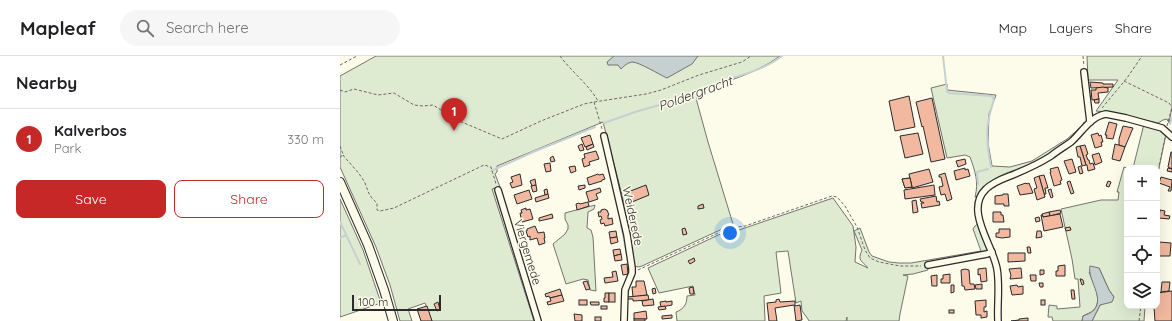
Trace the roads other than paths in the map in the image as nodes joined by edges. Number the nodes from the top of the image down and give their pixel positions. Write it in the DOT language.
graph roads {
  1 [pos="1084,72"];
  2 [pos="1090,122"];
  3 [pos="604,136"];
  4 [pos="1172,137"];
  5 [pos="340,182"];
  6 [pos="498,190"];
  7 [pos="992,252"];
  8 [pos="928,265"];
  9 [pos="393,321"];
  10 [pos="538,321"];
  11 [pos="624,321"];
  12 [pos="998,321"];
  1 -- 2 [label="street"];
  2 -- 4 [label="street"];
  2 -- 7 [label="street"];
  3 -- 11 [label="street, Weiderede"];
  5 -- 9 [label="main road"];
  6 -- 10 [label="street, Viergemede"];
  7 -- 8 [label="street"];
  7 -- 12 [label="street"];
}
